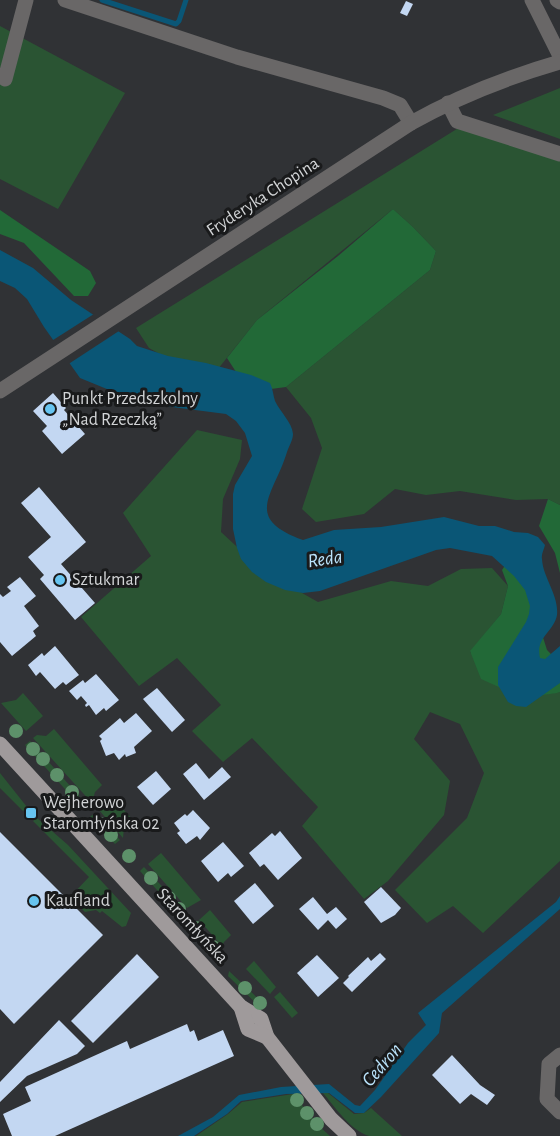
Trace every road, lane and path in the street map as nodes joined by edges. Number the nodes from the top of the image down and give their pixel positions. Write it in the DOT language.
graph roads {
  1 [pos="26,0"];
  2 [pos="65,0"];
  3 [pos="532,0"];
  4 [pos="560,56"];
  5 [pos="560,62"];
  6 [pos="5,79"];
  7 [pos="448,103"];
  8 [pos="411,123"];
  9 [pos="560,154"];
  10 [pos="0,392"];
  11 [pos="0,744"];
  12 [pos="560,1055"];
  13 [pos="560,1112"];
  14 [pos="349,1136"];
  1 -- 6 [label="street"];
  2 -- 8 [label="street"];
  3 -- 4 [label="street"];
  5 -- 7 [label="street, Fryderyka Chopina"];
  7 -- 8 [label="street, Fryderyka Chopina"];
  7 -- 9 [label="street"];
  8 -- 10 [label="street, Fryderyka Chopina"];
  11 -- 14 [label="main road, Staromłyńska"];
  12 -- 13 [label="street"];
}
